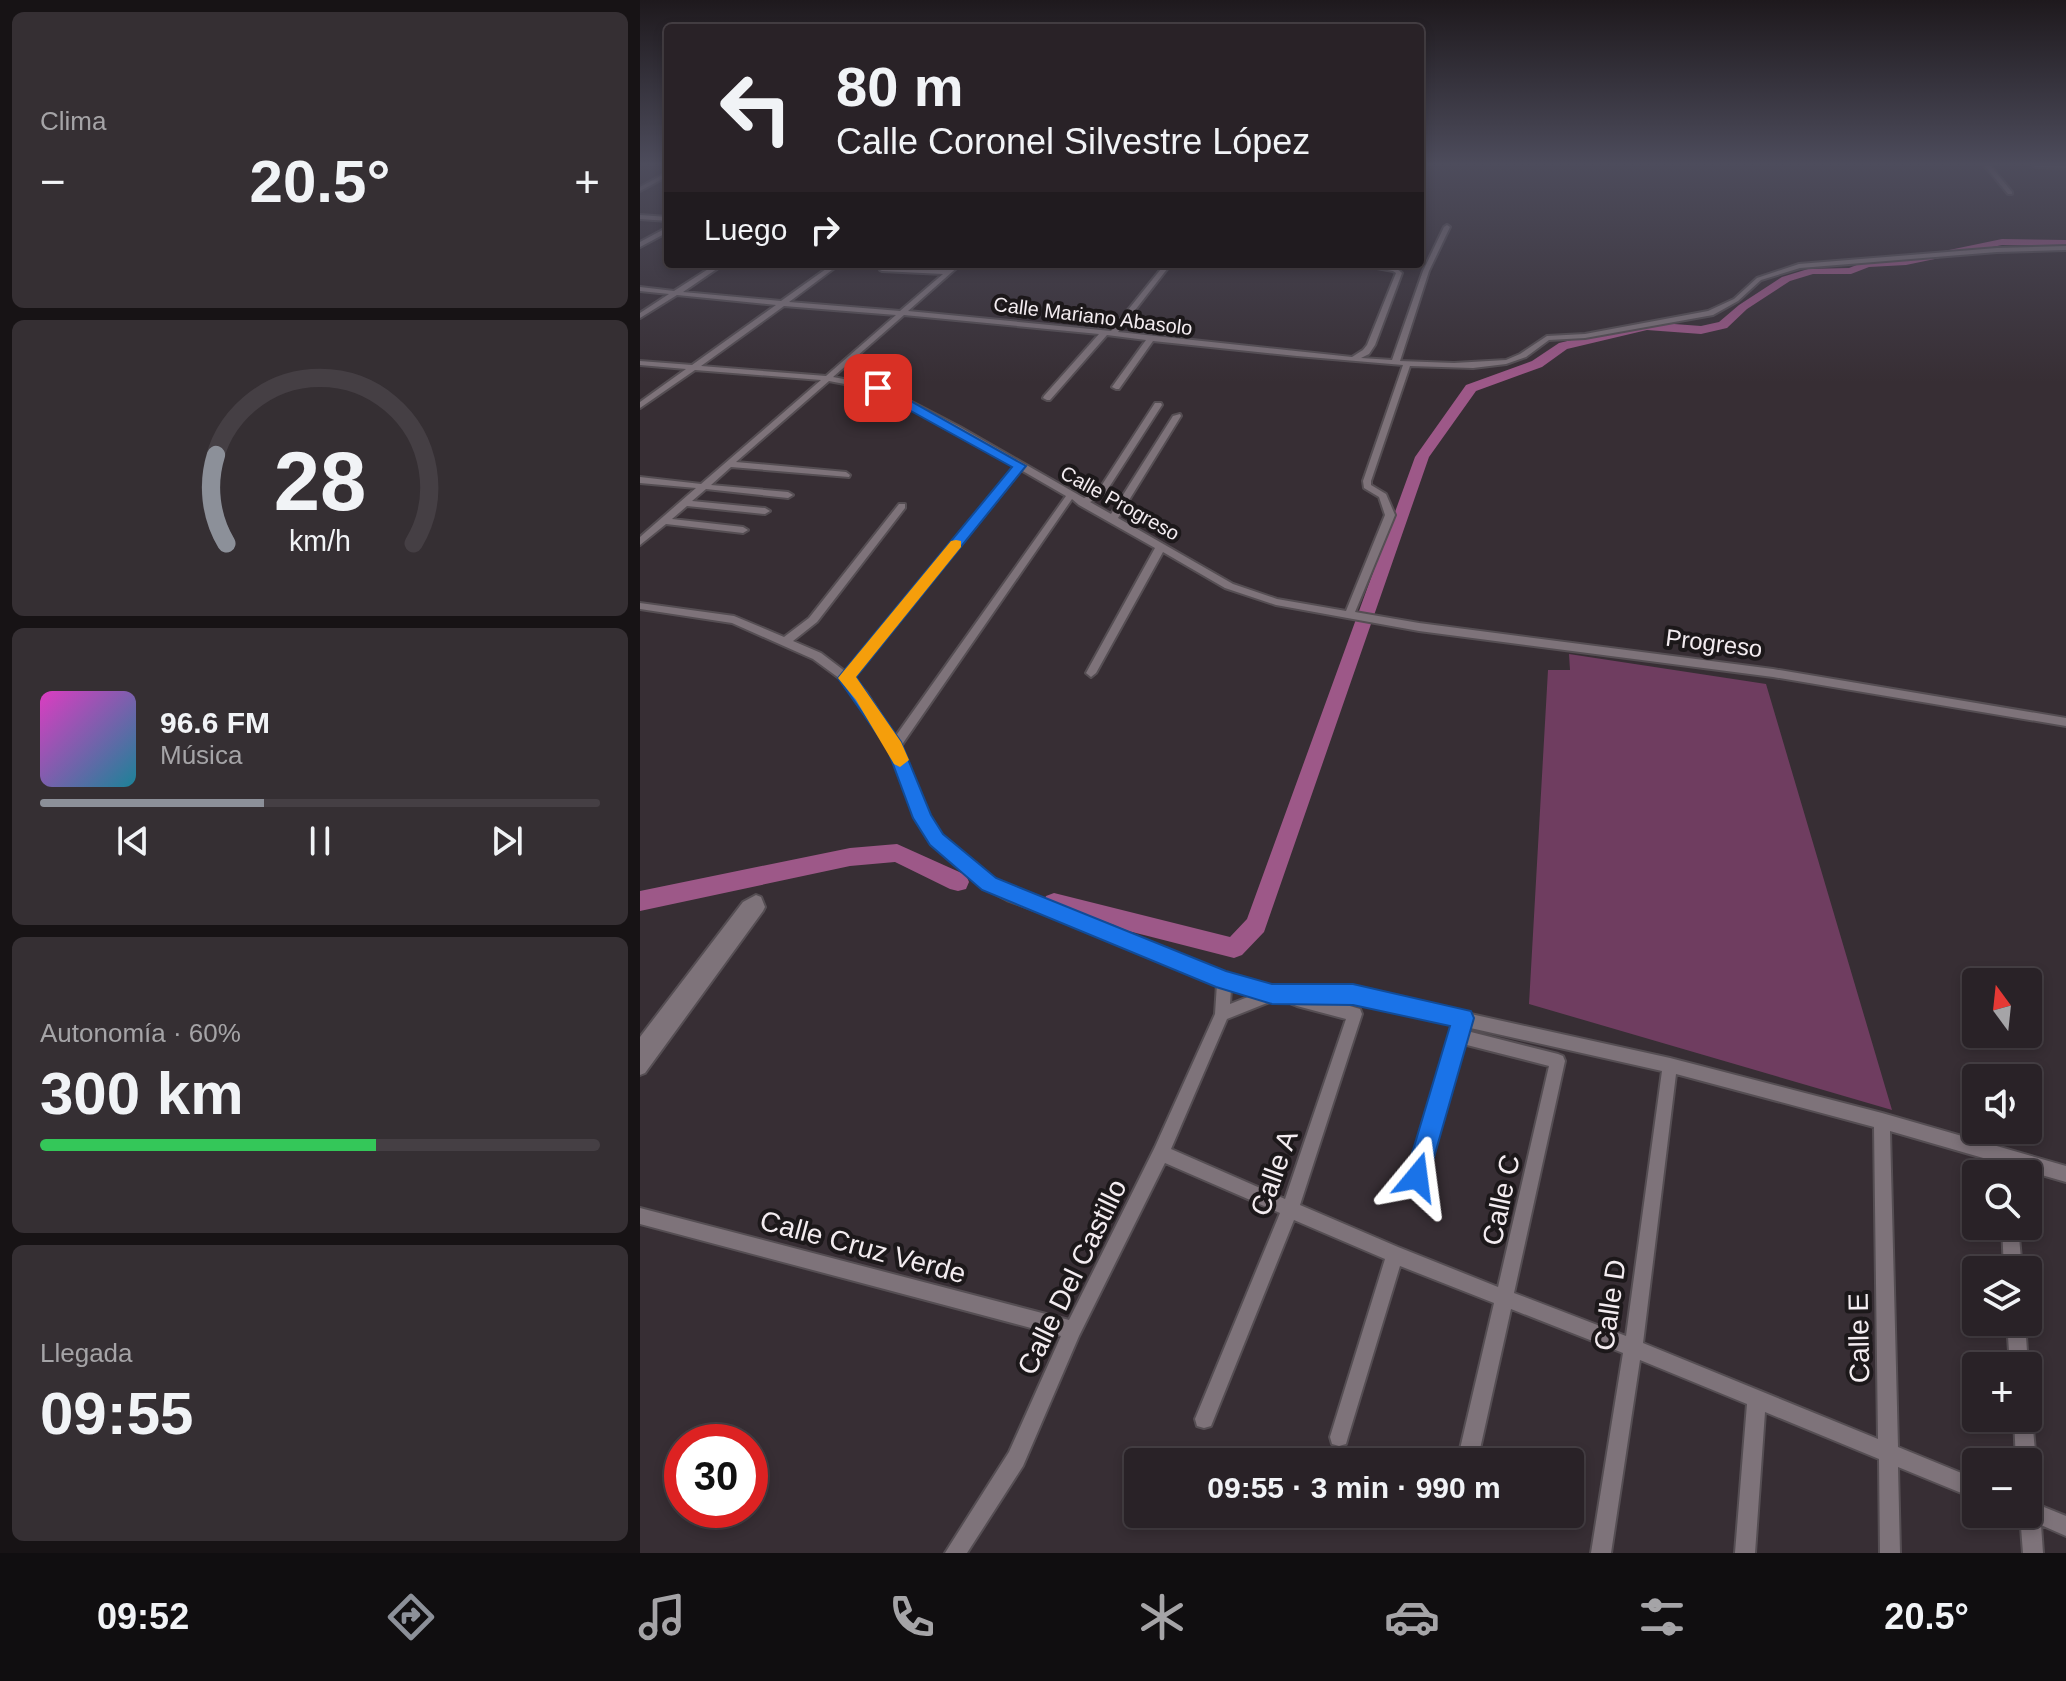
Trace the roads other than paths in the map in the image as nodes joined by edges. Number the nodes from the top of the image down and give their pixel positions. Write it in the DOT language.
graph roads {
  1 [pos="1442,237"];
  2 [pos="2066,248"];
  3 [pos="715,268"];
  4 [pos="832,268"];
  5 [pos="954,268"];
  6 [pos="1165,268"];
  7 [pos="1387,268"];
  8 [pos="882,269"];
  9 [pos="950,272"];
  10 [pos="640,289"];
  11 [pos="675,294"];
  12 [pos="783,304"];
  13 [pos="905,311"];
  14 [pos="640,316"];
  15 [pos="1109,333"];
  16 [pos="1150,340"];
  17 [pos="1352,359"];
  18 [pos="640,363"];
  19 [pos="1395,363"];
  20 [pos="1407,364"];
  21 [pos="696,367"];
  22 [pos="826,378"];
  23 [pos="1116,387"];
  24 [pos="1047,398"];
  25 [pos="1158,405"];
  26 [pos="640,406"];
  27 [pos="1177,416"];
  28 [pos="727,464"];
  29 [pos="1020,466"];
  30 [pos="846,475"];
  31 [pos="640,480"];
  32 [pos="702,487"];
  33 [pos="788,495"];
  34 [pos="1070,496"];
  35 [pos="684,503"];
  36 [pos="1082,503"];
  37 [pos="902,506"];
  38 [pos="765,511"];
  39 [pos="1113,519"];
  40 [pos="664,521"];
  41 [pos="743,530"];
  42 [pos="640,542"];
  43 [pos="1161,546"];
  44 [pos="640,606"];
  45 [pos="1352,616"];
  46 [pos="786,641"];
  47 [pos="1091,673"];
  48 [pos="847,678"];
  49 [pos="2066,722"];
  50 [pos="895,746"];
  51 [pos="1224,980"];
  52 [pos="1275,994"];
  53 [pos="1222,1014"];
  54 [pos="1461,1027"];
  55 [pos="640,1049"];
  56 [pos="1670,1065"];
  57 [pos="640,1068"];
  58 [pos="1882,1121"];
  59 [pos="1161,1153"];
  60 [pos="2005,1156"];
  61 [pos="2005,1160"];
  62 [pos="2066,1174"];
  63 [pos="1417,1177"];
  64 [pos="1290,1210"];
  65 [pos="640,1216"];
  66 [pos="1395,1255"];
  67 [pos="1506,1298"];
  68 [pos="1073,1330"];
  69 [pos="1633,1348"];
  70 [pos="1757,1401"];
  71 [pos="1204,1419"];
  72 [pos="1339,1437"];
  73 [pos="1470,1448"];
  74 [pos="1890,1455"];
  75 [pos="1962,1483"];
  76 [pos="2042,1513"];
  77 [pos="2066,1526"];
  78 [pos="2030,1528"];
  79 [pos="955,1553"];
  80 [pos="1601,1553"];
  81 [pos="1745,1553"];
  82 [pos="1890,1553"];
  83 [pos="2033,1553"];
  1 -- 19 [label="street"];
  2 -- 20 [label="street, Calle Mariano Abasolo"];
  3 -- 11 [label="street"];
  4 -- 12 [label="street"];
  5 -- 9 [label="street"];
  6 -- 15 [label="street"];
  7 -- 17 [label="street"];
  8 -- 9 [label="street"];
  9 -- 13 [label="street"];
  10 -- 11 [label="street, Calle Mariano Abasolo"];
  11 -- 12 [label="street, Calle Mariano Abasolo"];
  11 -- 14 [label="street"];
  12 -- 13 [label="street, Calle Mariano Abasolo"];
  12 -- 21 [label="street"];
  13 -- 15 [label="street, Calle Mariano Abasolo"];
  13 -- 22 [label="street"];
  15 -- 16 [label="street, Calle Mariano Abasolo"];
  15 -- 24 [label="street"];
  16 -- 17 [label="street, Calle Mariano Abasolo"];
  16 -- 23 [label="street"];
  17 -- 19 [label="street, Calle Mariano Abasolo"];
  18 -- 21 [label="street, Calle Progreso"];
  19 -- 20 [label="street, Calle Mariano Abasolo"];
  20 -- 45 [label="street"];
  21 -- 22 [label="street, Calle Progreso"];
  21 -- 26 [label="street"];
  22 -- 28 [label="street"];
  22 -- 29 [label="street, Calle Progreso"];
  25 -- 36 [label="street"];
  27 -- 39 [label="street"];
  28 -- 30 [label="street"];
  28 -- 32 [label="street"];
  29 -- 34 [label="street, Calle Progreso"];
  29 -- 48 [label="street"];
  31 -- 32 [label="street"];
  32 -- 33 [label="street"];
  32 -- 35 [label="street"];
  34 -- 36 [label="street, Calle Progreso"];
  34 -- 50 [label="street"];
  35 -- 38 [label="street"];
  35 -- 40 [label="street"];
  36 -- 39 [label="street, Calle Progreso"];
  37 -- 46 [label="street"];
  39 -- 43 [label="street, Calle Progreso"];
  40 -- 41 [label="street"];
  40 -- 42 [label="street"];
  43 -- 45 [label="street, Calle Progreso"];
  43 -- 47 [label="street"];
  44 -- 46 [label="street"];
  45 -- 49 [label="street, Progreso"];
  46 -- 48 [label="street"];
  48 -- 50 [label="street"];
  50 -- 51 [label="street"];
  51 -- 52 [label="street"];
  51 -- 53 [label="street, Calle Del Castillo"];
  52 -- 53 [label="street"];
  52 -- 54 [label="street"];
  52 -- 64 [label="street, Calle A"];
  53 -- 59 [label="street, Calle Del Castillo"];
  54 -- 56 [label="street"];
  54 -- 63 [label="street"];
  54 -- 67 [label="street, Calle C"];
  55 -- 57 [label="street"];
  56 -- 58 [label="street"];
  56 -- 69 [label="street, Calle D"];
  58 -- 60 [label="street"];
  58 -- 74 [label="street, Calle E"];
  59 -- 64 [label="street"];
  59 -- 68 [label="street, Calle Del Castillo"];
  60 -- 61 [label="street"];
  60 -- 62 [label="street"];
  64 -- 66 [label="street"];
  64 -- 71 [label="street, Calle A"];
  65 -- 68 [label="street, Calle Cruz Verde"];
  66 -- 67 [label="street"];
  66 -- 72 [label="street"];
  67 -- 69 [label="street"];
  67 -- 73 [label="street, Calle C"];
  68 -- 79 [label="street, Calle Del Castillo"];
  69 -- 70 [label="street"];
  69 -- 80 [label="street, Calle D"];
  70 -- 74 [label="street"];
  70 -- 81 [label="street"];
  74 -- 75 [label="street"];
  74 -- 82 [label="street, Calle E"];
  76 -- 77 [label="street"];
  78 -- 83 [label="street"];
}
